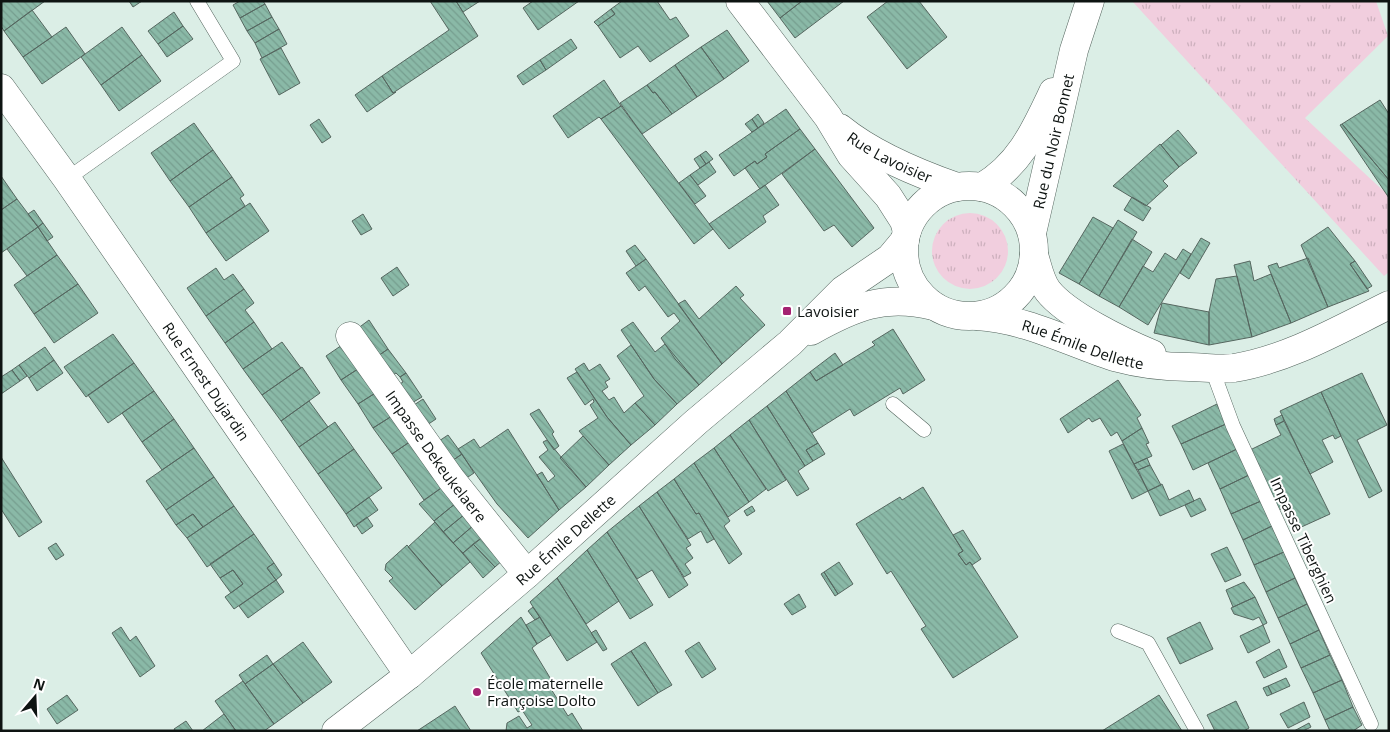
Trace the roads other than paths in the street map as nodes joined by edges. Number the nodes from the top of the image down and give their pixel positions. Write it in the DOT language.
graph roads {
  1 [pos="197,1"];
  2 [pos="740,1"];
  3 [pos="1090,1"];
  4 [pos="1074,50"];
  5 [pos="1,88"];
  6 [pos="828,117"];
  7 [pos="67,179"];
  8 [pos="970,187"];
  9 [pos="906,236"];
  10 [pos="1033,244"];
  11 [pos="1389,305"];
  12 [pos="933,306"];
  13 [pos="977,316"];
  14 [pos="350,336"];
  15 [pos="790,343"];
  16 [pos="1202,368"];
  17 [pos="893,404"];
  18 [pos="924,430"];
  19 [pos="527,574"];
  20 [pos="1118,631"];
  21 [pos="408,675"];
  22 [pos="1371,724"];
  23 [pos="336,731"];
  24 [pos="1198,731"];
  1 -- 7 [label="lane"];
  2 -- 6 [label="street, Rue Lavoisier"];
  3 -- 4 [label="street, Rue du Noir Bonnet"];
  4 -- 8 [label="street, Rue du Noir Bonnet"];
  4 -- 10 [label="street, Rue du Noir Bonnet"];
  5 -- 7 [label="street, Rue Ernest Dujardin"];
  6 -- 8 [label="street, Rue Lavoisier"];
  6 -- 9 [label="street, Rue Lavoisier"];
  7 -- 21 [label="street, Rue Ernest Dujardin"];
  8 -- 9 [label="street"];
  8 -- 10 [label="street"];
  9 -- 12 [label="street"];
  9 -- 15 [label="street, Rue Émile Dellette"];
  10 -- 13 [label="street"];
  10 -- 16 [label="street, Rue Émile Dellette"];
  11 -- 16 [label="street, Rue Émile Dellette"];
  12 -- 13 [label="street"];
  12 -- 15 [label="street, Rue Émile Dellette"];
  13 -- 16 [label="street, Rue Émile Dellette"];
  14 -- 19 [label="street, Impasse Dekeukelaere"];
  15 -- 19 [label="street, Rue Émile Dellette"];
  16 -- 22 [label="lane, Impasse Tiberghien"];
  17 -- 18 [label="lane"];
  19 -- 21 [label="street, Rue Émile Dellette"];
  20 -- 24 [label="lane"];
  21 -- 23 [label="street, Rue Émile Dellette"];
}
